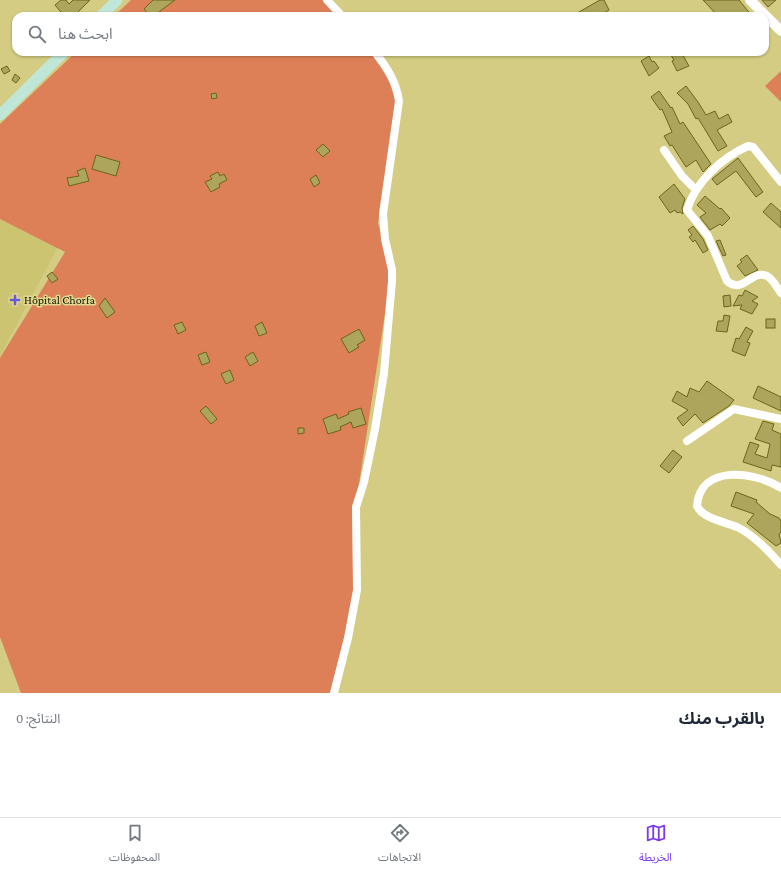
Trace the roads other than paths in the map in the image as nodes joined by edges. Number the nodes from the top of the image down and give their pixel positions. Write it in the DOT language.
graph roads {
  1 [pos="117,0"];
  2 [pos="327,0"];
  3 [pos="750,0"];
  4 [pos="105,12"];
  5 [pos="338,12"];
  6 [pos="762,12"];
  7 [pos="769,19"];
  8 [pos="781,31"];
  9 [pos="60,56"];
  10 [pos="378,56"];
  11 [pos="0,115"];
  12 [pos="664,150"];
  13 [pos="781,182"];
  14 [pos="696,190"];
  15 [pos="781,293"];
  16 [pos="781,420"];
  17 [pos="687,441"];
  18 [pos="781,488"];
  19 [pos="781,565"];
  20 [pos="334,693"];
  1 -- 4 [label="main road"];
  2 -- 5 [label="street"];
  3 -- 6 [label="street"];
  7 -- 8 [label="street"];
  9 -- 11 [label="main road"];
  10 -- 20 [label="street"];
  12 -- 14 [label="street"];
  13 -- 14 [label="street"];
  14 -- 15 [label="street"];
  16 -- 17 [label="street"];
  18 -- 19 [label="street"];
}
